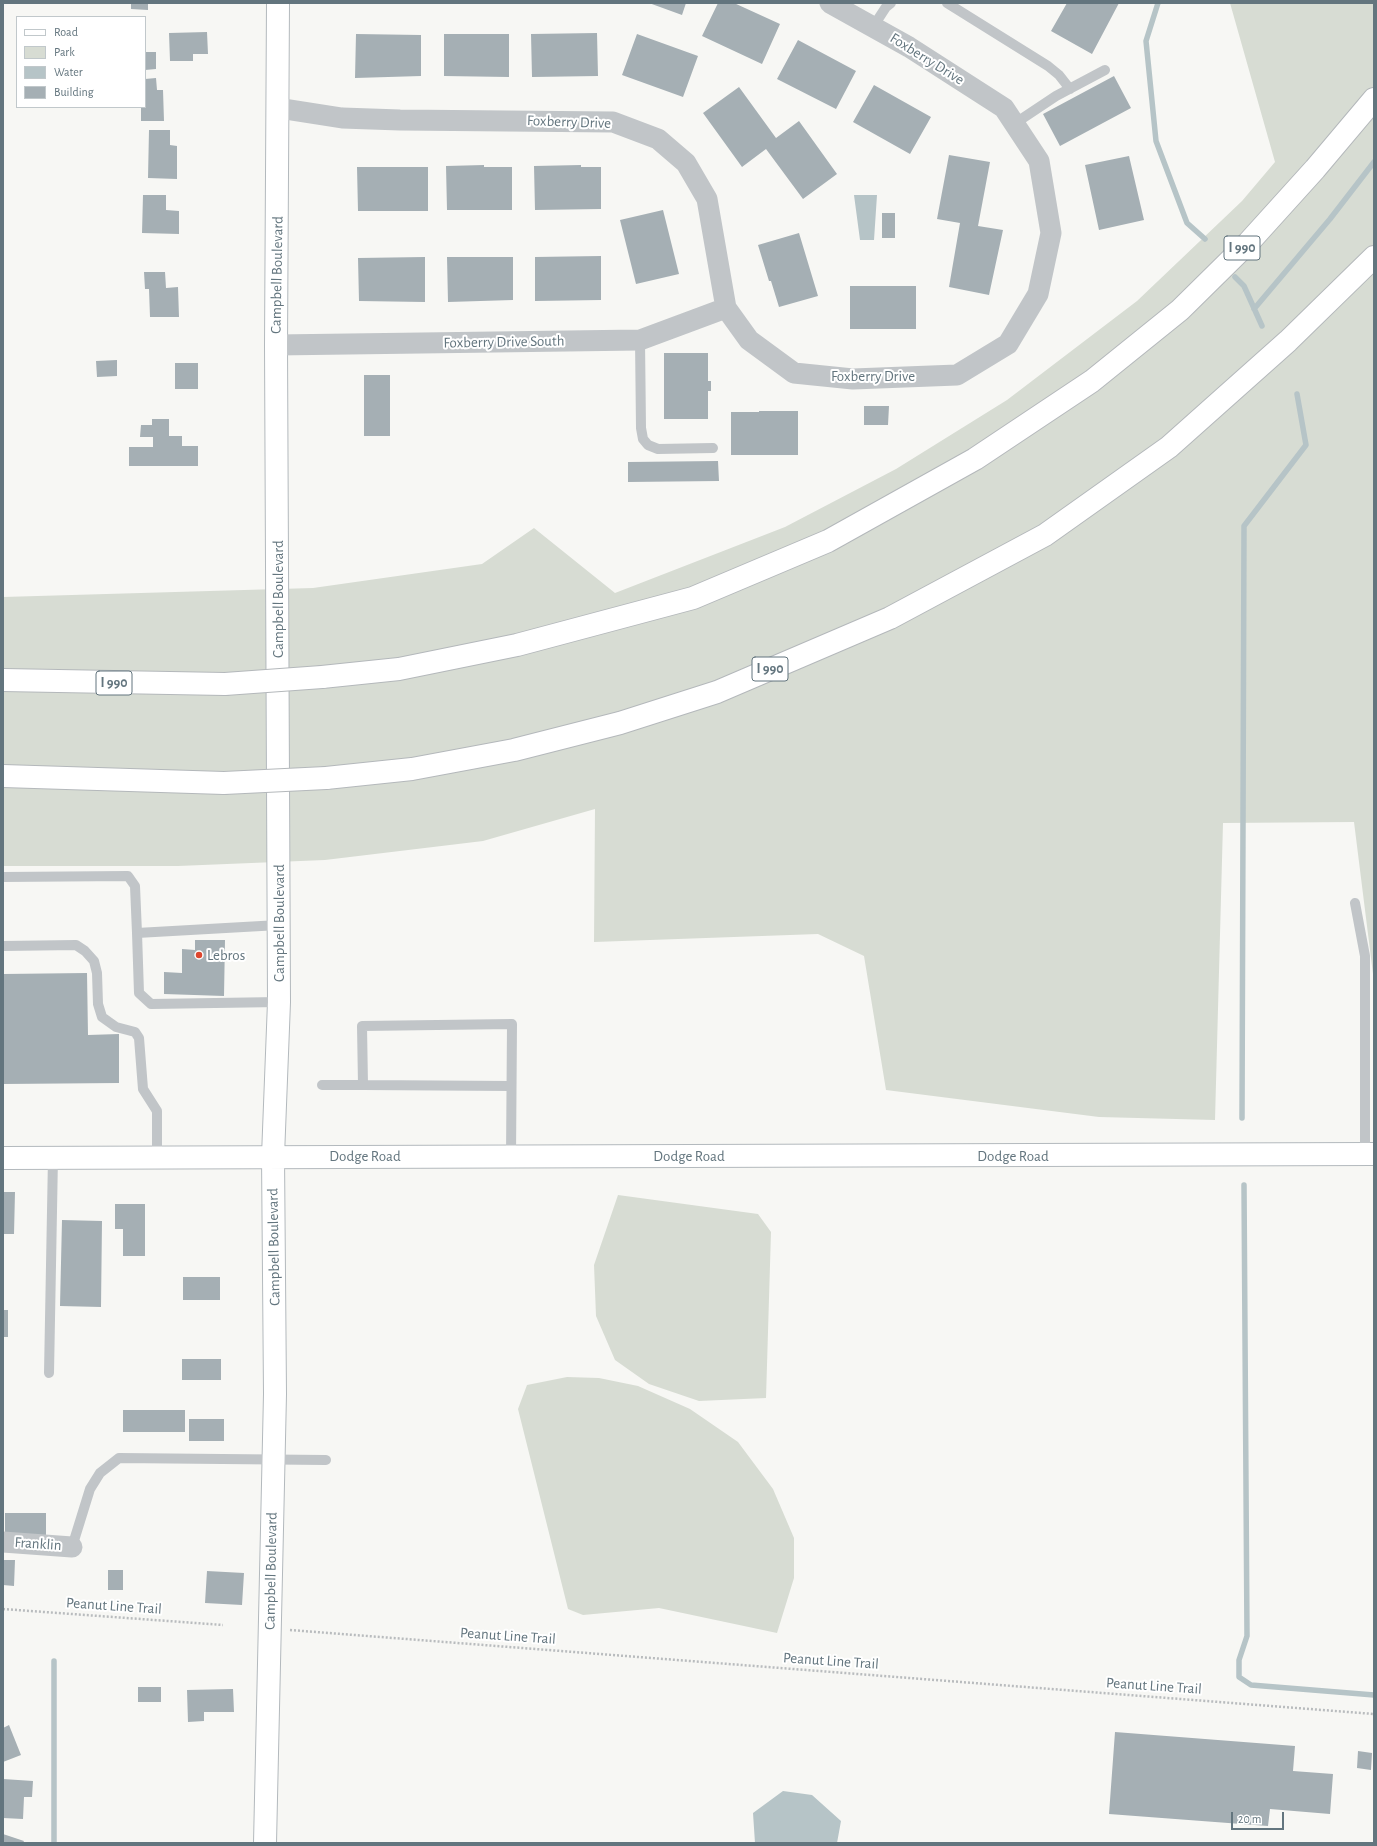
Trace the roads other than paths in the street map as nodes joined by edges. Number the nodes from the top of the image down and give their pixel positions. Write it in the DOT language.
graph roads {
  1 [pos="278,3"];
  2 [pos="830,3"];
  3 [pos="891,3"];
  4 [pos="947,3"];
  5 [pos="873,27"];
  6 [pos="1105,70"];
  7 [pos="1070,89"];
  8 [pos="1374,99"];
  9 [pos="278,108"];
  10 [pos="1014,124"];
  11 [pos="1374,257"];
  12 [pos="726,308"];
  13 [pos="640,340"];
  14 [pos="276,345"];
  15 [pos="713,448"];
  16 [pos="3,680"];
  17 [pos="3,776"];
  18 [pos="3,877"];
  19 [pos="1355,902"];
  20 [pos="279,925"];
  21 [pos="137,933"];
  22 [pos="3,946"];
  23 [pos="279,1002"];
  24 [pos="322,1085"];
  25 [pos="363,1085"];
  26 [pos="511,1086"];
  27 [pos="1370,1154"];
  28 [pos="157,1156"];
  29 [pos="273,1156"];
  30 [pos="53,1157"];
  31 [pos="511,1157"];
  32 [pos="3,1158"];
  33 [pos="49,1374"];
  34 [pos="274,1458"];
  35 [pos="326,1460"];
  36 [pos="3,1542"];
  37 [pos="72,1547"];
  38 [pos="265,1843"];
  1 -- 9 [label="main road, Campbell Boulevard"];
  2 -- 5 [label="street, Foxberry Drive"];
  3 -- 5 [label="lane"];
  4 -- 7 [label="lane"];
  5 -- 10 [label="street, Foxberry Drive"];
  6 -- 7 [label="lane"];
  7 -- 10 [label="lane"];
  8 -- 16 [label="main road, I 990, bridge"];
  9 -- 12 [label="street, Foxberry Drive"];
  9 -- 14 [label="main road, Campbell Boulevard"];
  10 -- 12 [label="street, Foxberry Drive"];
  11 -- 17 [label="main road, I 990, bridge"];
  12 -- 13 [label="street, Foxberry Drive South"];
  13 -- 14 [label="street, Foxberry Drive South"];
  13 -- 15 [label="lane"];
  14 -- 20 [label="main road, Campbell Boulevard"];
  18 -- 21 [label="lane"];
  19 -- 27 [label="lane"];
  20 -- 21 [label="lane"];
  20 -- 23 [label="main road, Campbell Boulevard"];
  21 -- 23 [label="lane"];
  22 -- 28 [label="lane"];
  23 -- 29 [label="main road, Campbell Boulevard"];
  24 -- 25 [label="lane"];
  25 -- 26 [label="lane"];
  25 -- 26 [label="lane"];
  26 -- 31 [label="lane"];
  27 -- 31 [label="main road, Dodge Road"];
  28 -- 29 [label="main road, Dodge Road"];
  28 -- 30 [label="main road, Dodge Road"];
  29 -- 31 [label="main road, Dodge Road"];
  29 -- 34 [label="main road, Campbell Boulevard"];
  30 -- 32 [label="main road, Dodge Road"];
  30 -- 33 [label="lane"];
  34 -- 35 [label="lane"];
  34 -- 37 [label="lane"];
  34 -- 38 [label="main road, Campbell Boulevard"];
  36 -- 37 [label="street, Franklin"];
}
